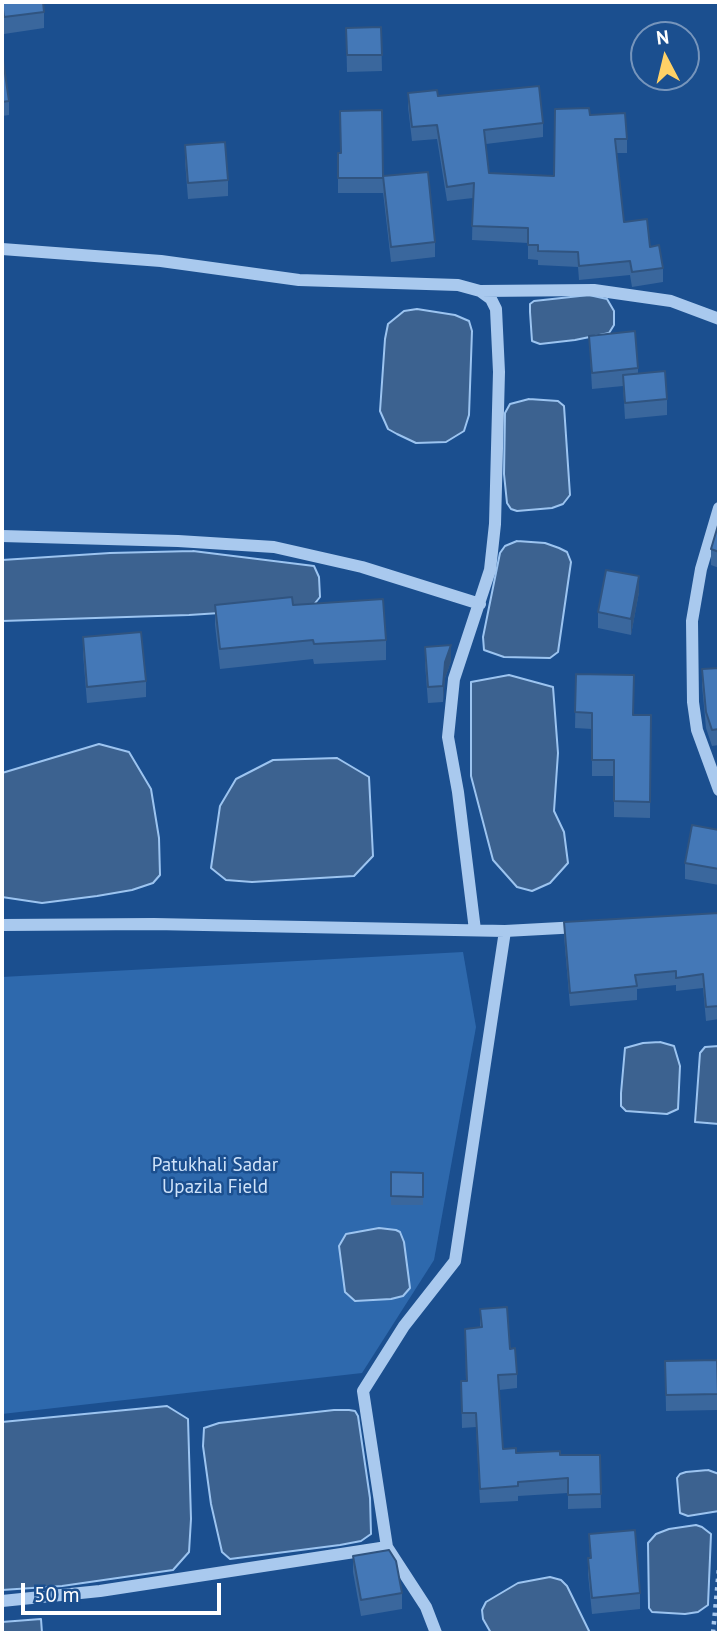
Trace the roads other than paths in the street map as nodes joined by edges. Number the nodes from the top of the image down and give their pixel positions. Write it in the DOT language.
graph roads {
  1 [pos="2,249"];
  2 [pos="480,291"];
  3 [pos="719,319"];
  4 [pos="719,508"];
  5 [pos="2,536"];
  6 [pos="480,604"];
  7 [pos="719,790"];
  8 [pos="2,925"];
  9 [pos="587,927"];
  10 [pos="475,930"];
  11 [pos="505,931"];
  12 [pos="387,1547"];
  13 [pos="2,1601"];
  14 [pos="436,1633"];
  1 -- 2 [label="street"];
  2 -- 3 [label="street"];
  2 -- 6 [label="street"];
  4 -- 7 [label="street"];
  5 -- 6 [label="street"];
  6 -- 10 [label="street"];
  8 -- 10 [label="street"];
  9 -- 11 [label="street"];
  10 -- 11 [label="street"];
  11 -- 12 [label="street"];
  12 -- 13 [label="street"];
  12 -- 14 [label="street"];
}
